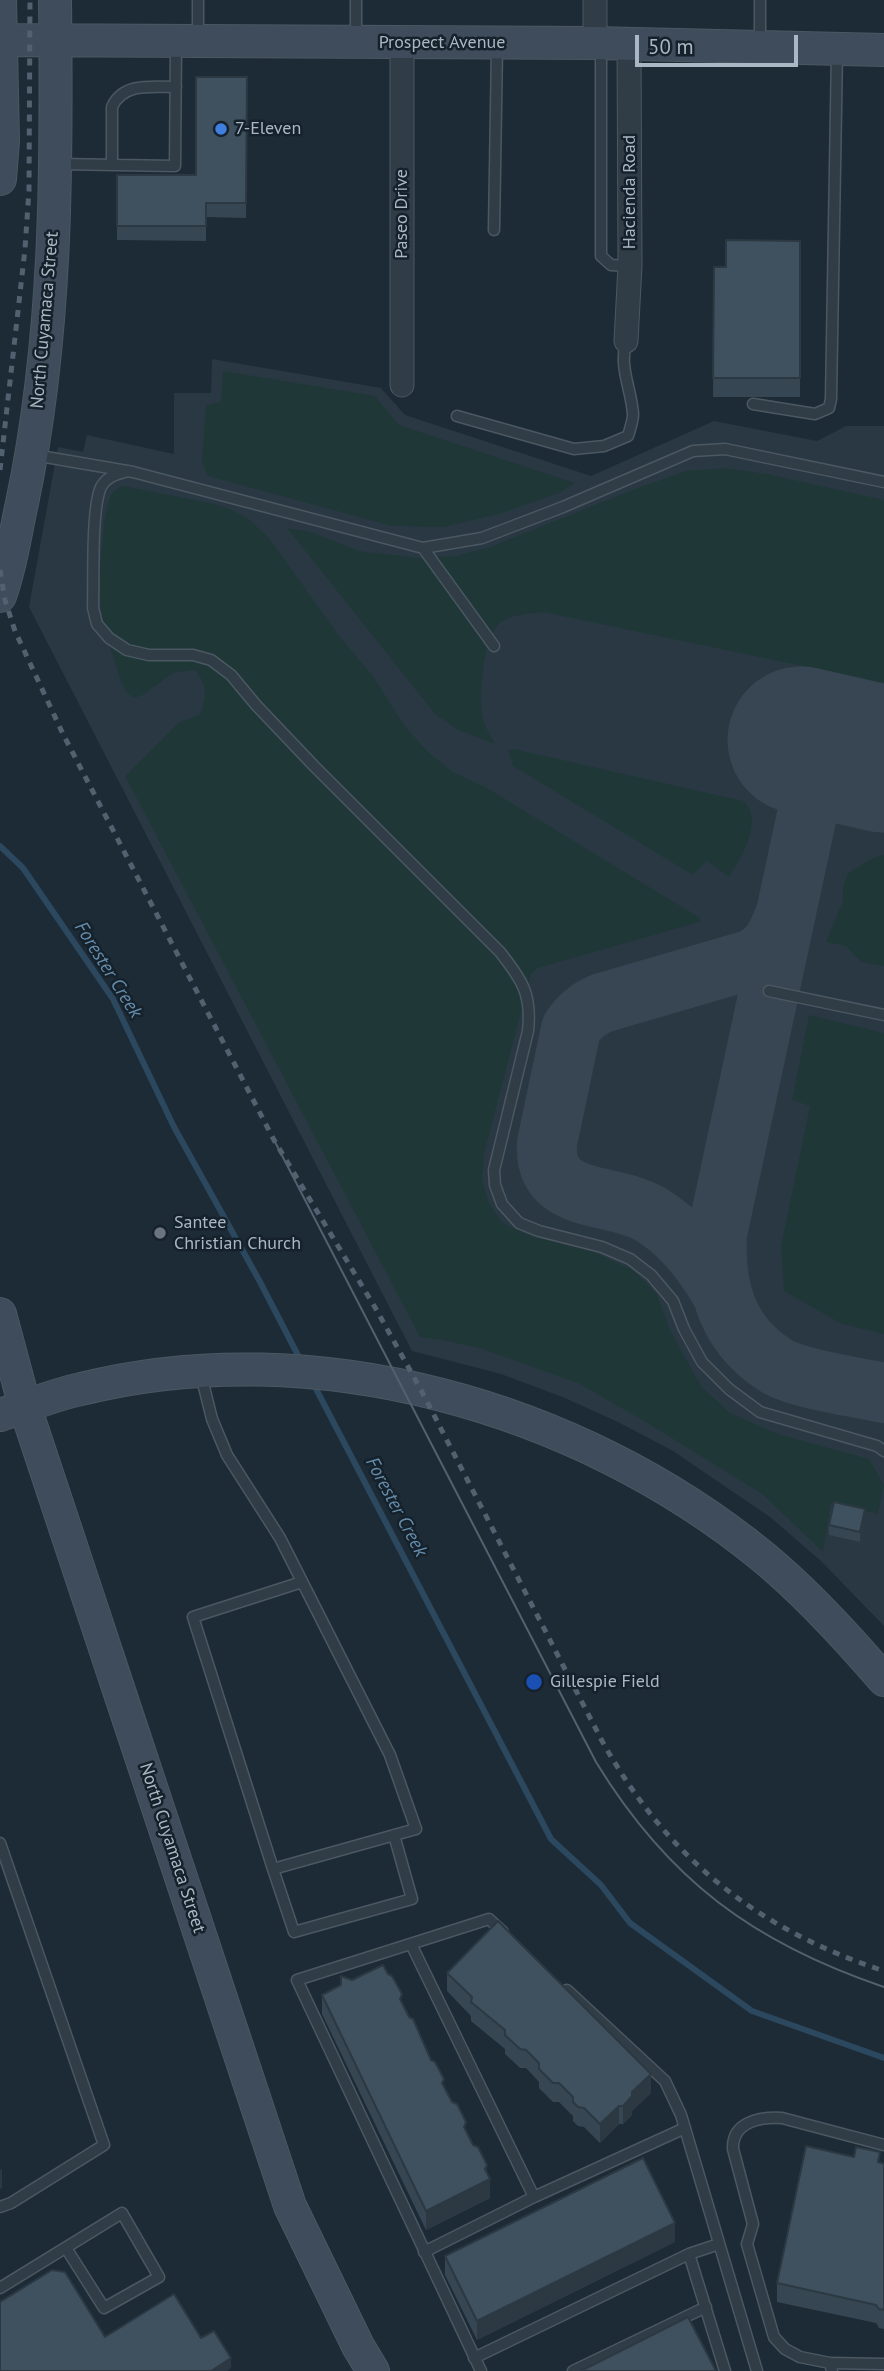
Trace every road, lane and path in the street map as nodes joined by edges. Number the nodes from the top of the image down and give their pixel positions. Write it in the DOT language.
graph roads {
  1 [pos="0,0"];
  2 [pos="55,0"];
  3 [pos="198,0"];
  4 [pos="356,0"];
  5 [pos="595,0"];
  6 [pos="760,0"];
  7 [pos="1,40"];
  8 [pos="55,40"];
  9 [pos="187,41"];
  10 [pos="356,43"];
  11 [pos="402,43"];
  12 [pos="497,43"];
  13 [pos="608,43"];
  14 [pos="760,48"];
  15 [pos="837,50"];
  16 [pos="884,50"];
  17 [pos="176,87"];
  18 [pos="56,164"];
  19 [pos="112,165"];
  20 [pos="0,179"];
  21 [pos="494,230"];
  22 [pos="626,341"];
  23 [pos="402,385"];
  24 [pos="753,404"];
  25 [pos="457,416"];
  26 [pos="32,455"];
  27 [pos="128,471"];
  28 [pos="884,482"];
  29 [pos="423,548"];
  30 [pos="0,596"];
  31 [pos="494,646"];
  32 [pos="769,991"];
  33 [pos="884,1015"];
  34 [pos="0,1314"];
  35 [pos="201,1372"];
  36 [pos="12,1411"];
  37 [pos="884,1451"];
  38 [pos="302,1582"];
  39 [pos="884,1680"];
  40 [pos="394,1835"];
  41 [pos="0,1843"];
  42 [pos="273,1869"];
  43 [pos="509,1937"];
  44 [pos="411,1944"];
  45 [pos="557,1982"];
  46 [pos="685,2128"];
  47 [pos="884,2145"];
  48 [pos="534,2197"];
  49 [pos="0,2207"];
  50 [pos="719,2244"];
  51 [pos="66,2248"];
  52 [pos="424,2252"];
  53 [pos="689,2254"];
  54 [pos="0,2288"];
  55 [pos="706,2307"];
  56 [pos="474,2358"];
  57 [pos="884,2364"];
  58 [pos="831,2367"];
  59 [pos="373,2371"];
  60 [pos="481,2371"];
  61 [pos="573,2371"];
  62 [pos="725,2371"];
  63 [pos="757,2371"];
  1 -- 7 [label="main road"];
  2 -- 8 [label="main road, North Cuyamaca Street"];
  3 -- 9 [label="lane"];
  4 -- 10 [label="lane"];
  5 -- 13 [label="street, Hacienda Road"];
  6 -- 14 [label="lane"];
  7 -- 8 [label="main road, Prospect Avenue"];
  7 -- 20 [label="main road"];
  8 -- 9 [label="main road, Prospect Avenue"];
  8 -- 18 [label="main road, North Cuyamaca Street"];
  9 -- 10 [label="main road, Prospect Avenue"];
  9 -- 17 [label="lane"];
  10 -- 11 [label="main road, Prospect Avenue"];
  11 -- 12 [label="main road, Prospect Avenue"];
  11 -- 23 [label="street, Paseo Drive"];
  12 -- 13 [label="main road, Prospect Avenue"];
  12 -- 21 [label="lane"];
  13 -- 14 [label="main road, Prospect Avenue"];
  13 -- 22 [label="street, Hacienda Road"];
  14 -- 15 [label="main road, Prospect Avenue"];
  15 -- 16 [label="main road, Prospect Avenue"];
  15 -- 24 [label="lane"];
  17 -- 19 [label="lane"];
  17 -- 19 [label="lane"];
  18 -- 19 [label="lane"];
  18 -- 26 [label="main road, North Cuyamaca Street"];
  22 -- 25 [label="lane"];
  26 -- 27 [label="lane"];
  26 -- 30 [label="main road, North Cuyamaca Street"];
  27 -- 29 [label="lane"];
  27 -- 37 [label="lane"];
  28 -- 29 [label="lane"];
  29 -- 31 [label="lane"];
  32 -- 33 [label="lane"];
  34 -- 36 [label="main road, North Cuyamaca Street"];
  35 -- 36 [label="main road"];
  35 -- 38 [label="lane"];
  35 -- 39 [label="main road"];
  36 -- 59 [label="main road, North Cuyamaca Street"];
  38 -- 40 [label="lane"];
  38 -- 42 [label="lane"];
  40 -- 42 [label="lane"];
  40 -- 42 [label="lane"];
  41 -- 49 [label="lane"];
  43 -- 44 [label="lane"];
  44 -- 48 [label="lane"];
  44 -- 52 [label="lane"];
  45 -- 46 [label="lane"];
  46 -- 48 [label="lane"];
  46 -- 50 [label="lane"];
  47 -- 58 [label="lane"];
  48 -- 52 [label="lane"];
  50 -- 53 [label="lane"];
  50 -- 63 [label="lane"];
  51 -- 51 [label="lane"];
  51 -- 54 [label="lane"];
  52 -- 56 [label="lane"];
  53 -- 55 [label="lane"];
  53 -- 56 [label="lane"];
  55 -- 61 [label="lane"];
  55 -- 62 [label="lane"];
  56 -- 60 [label="lane"];
  57 -- 58 [label="lane"];
}
